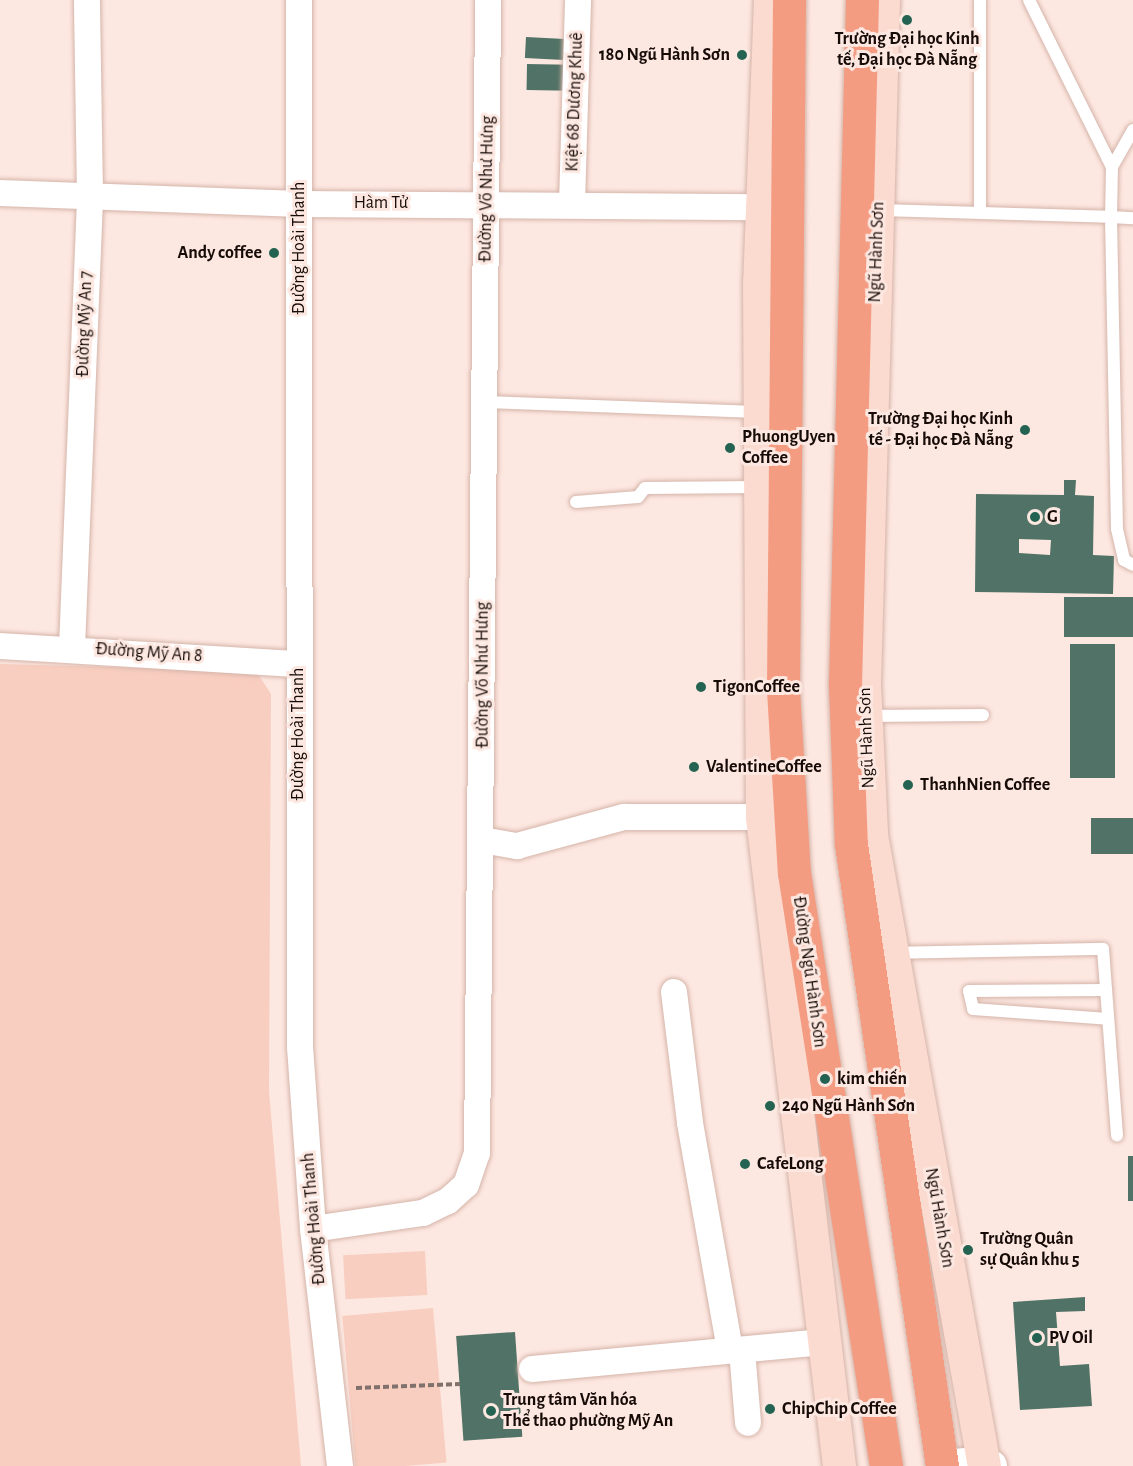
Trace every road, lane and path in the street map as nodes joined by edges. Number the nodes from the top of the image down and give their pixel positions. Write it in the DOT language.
graph roads {
  1 [pos="87,0"];
  2 [pos="298,0"];
  3 [pos="489,0"];
  4 [pos="578,0"];
  5 [pos="771,0"];
  6 [pos="789,0"];
  7 [pos="862,0"];
  8 [pos="883,0"];
  9 [pos="980,0"];
  10 [pos="1029,0"];
  11 [pos="1133,130"];
  12 [pos="1112,167"];
  13 [pos="0,193"];
  14 [pos="90,196"];
  15 [pos="300,204"];
  16 [pos="486,204"];
  17 [pos="572,204"];
  18 [pos="774,207"];
  19 [pos="868,210"];
  20 [pos="980,212"];
  21 [pos="1111,217"];
  22 [pos="1133,218"];
  23 [pos="485,402"];
  24 [pos="759,412"];
  25 [pos="760,486"];
  26 [pos="576,502"];
  27 [pos="1133,565"];
  28 [pos="0,646"];
  29 [pos="72,648"];
  30 [pos="298,664"];
  31 [pos="983,715"];
  32 [pos="866,716"];
  33 [pos="762,817"];
  34 [pos="482,840"];
  35 [pos="879,953"];
  36 [pos="1106,990"];
  37 [pos="674,992"];
  38 [pos="1108,1019"];
  39 [pos="1117,1135"];
  40 [pos="314,1229"];
  41 [pos="824,1342"];
  42 [pos="736,1350"];
  43 [pos="532,1369"];
  44 [pos="460,1384"];
  45 [pos="332,1389"];
  46 [pos="748,1423"];
  47 [pos="986,1464"];
  48 [pos="340,1466"];
  49 [pos="839,1466"];
  50 [pos="886,1466"];
  51 [pos="942,1466"];
  52 [pos="946,1466"];
  1 -- 14 [label="street, Đường Mỹ An 7"];
  2 -- 15 [label="street, Đường Hoài Thanh"];
  3 -- 16 [label="street, Đường Võ Như Hưng"];
  4 -- 17 [label="street, Kiệt 68 Dương Khuê"];
  5 -- 18 [label="main road"];
  6 -- 18 [label="highway"];
  7 -- 19 [label="highway, Ngũ Hành Sơn"];
  8 -- 19 [label="main road, Ngũ Hành Sơn"];
  9 -- 20 [label="lane"];
  10 -- 12 [label="lane"];
  11 -- 12 [label="lane"];
  12 -- 21 [label="lane"];
  13 -- 14 [label="street, Hàm Tử"];
  14 -- 15 [label="street, Hàm Tử"];
  14 -- 29 [label="street, Đường Mỹ An 7"];
  15 -- 16 [label="street, Hàm Tử"];
  15 -- 30 [label="street, Đường Hoài Thanh"];
  16 -- 17 [label="street, Hàm Tử"];
  16 -- 23 [label="street, Đường Võ Như Hưng"];
  17 -- 18 [label="street, Hàm Tử"];
  18 -- 24 [label="main road"];
  18 -- 50 [label="highway, Đường Ngũ Hành Sơn"];
  19 -- 20 [label="lane"];
  19 -- 32 [label="main road, Ngũ Hành Sơn"];
  19 -- 35 [label="highway, Ngũ Hành Sơn"];
  20 -- 21 [label="lane"];
  21 -- 22 [label="lane"];
  21 -- 27 [label="lane"];
  23 -- 24 [label="lane"];
  23 -- 34 [label="street, Đường Võ Như Hưng"];
  24 -- 25 [label="main road"];
  25 -- 26 [label="lane"];
  25 -- 33 [label="main road"];
  28 -- 29 [label="street, Đường Mỹ An 8"];
  29 -- 30 [label="street, Đường Mỹ An 8"];
  30 -- 40 [label="street, Đường Hoài Thanh"];
  31 -- 32 [label="lane"];
  32 -- 35 [label="main road, Ngũ Hành Sơn"];
  33 -- 34 [label="street"];
  33 -- 41 [label="main road"];
  34 -- 40 [label="street, Đường Võ Như Hưng"];
  35 -- 36 [label="lane"];
  35 -- 47 [label="main road, Ngũ Hành Sơn"];
  35 -- 51 [label="highway, Ngũ Hành Sơn"];
  36 -- 38 [label="lane"];
  36 -- 38 [label="lane"];
  37 -- 42 [label="street"];
  38 -- 39 [label="lane"];
  40 -- 45 [label="street, Đường Hoài Thanh"];
  41 -- 42 [label="street"];
  41 -- 49 [label="main road"];
  42 -- 43 [label="street"];
  42 -- 46 [label="street"];
  44 -- 45 [label="path"];
  45 -- 48 [label="street, Đường Hoài Thanh"];
  47 -- 52 [label="street"];
}
